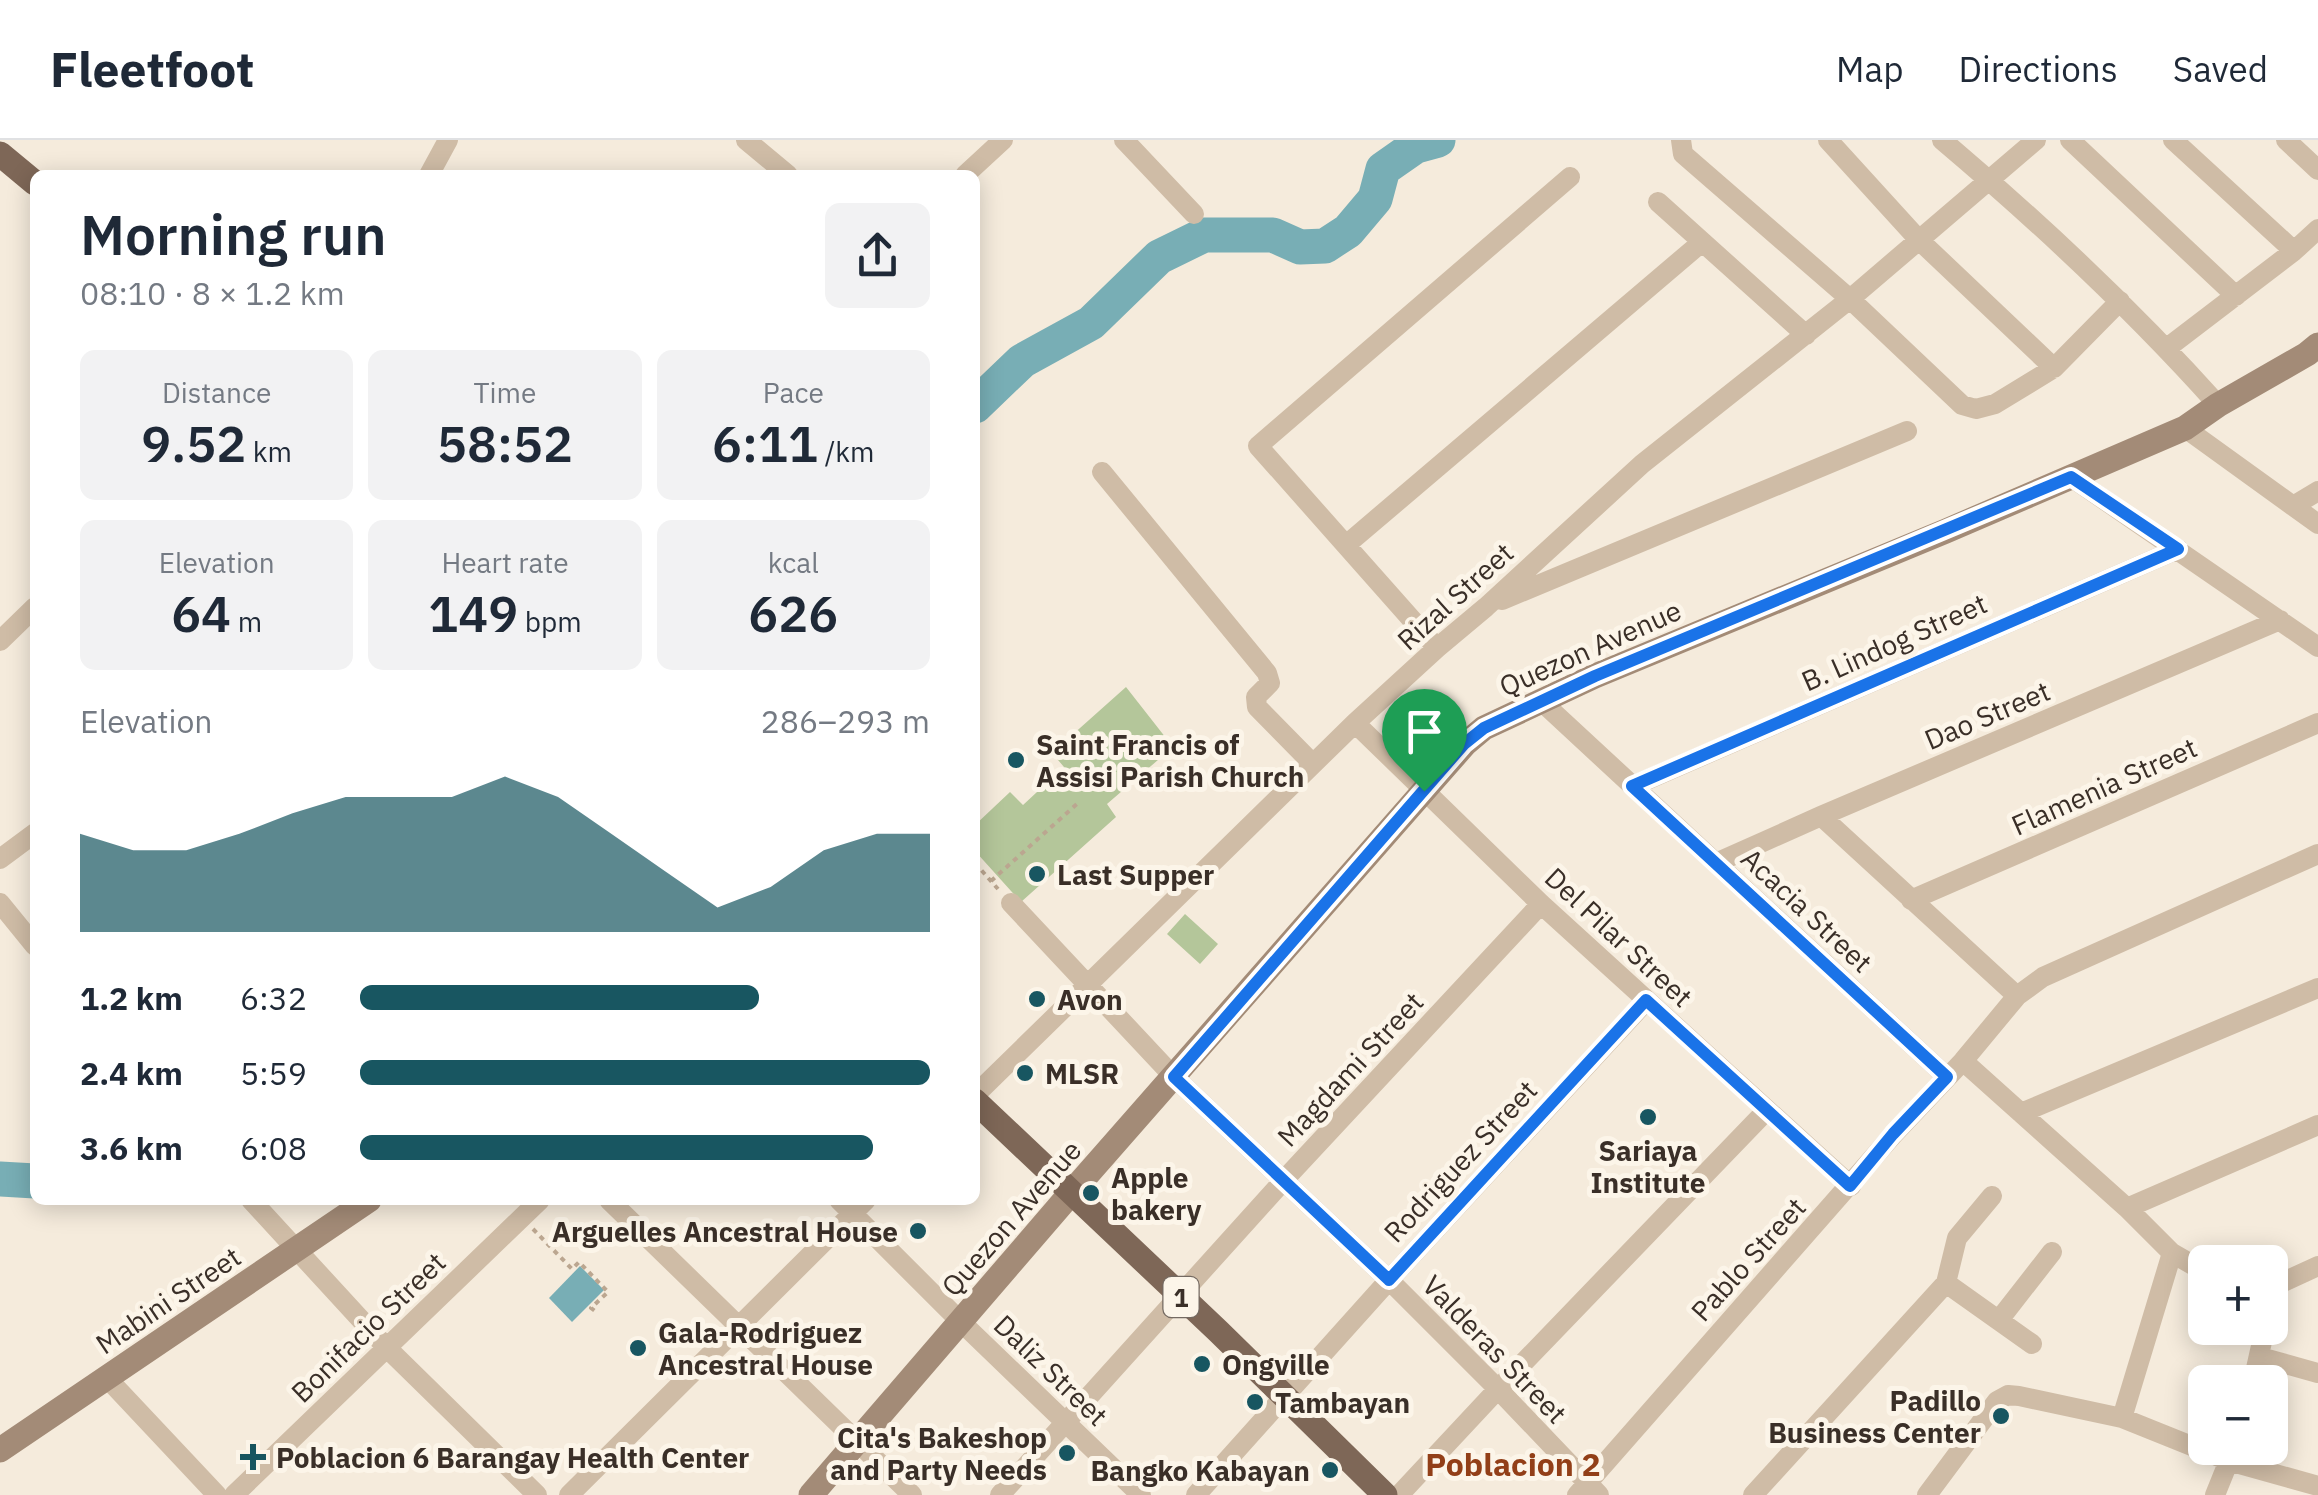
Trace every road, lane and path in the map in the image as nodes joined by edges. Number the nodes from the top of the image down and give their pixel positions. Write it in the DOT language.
graph roads {
  1 [pos="448,140"];
  2 [pos="746,140"];
  3 [pos="1002,140"];
  4 [pos="1828,140"];
  5 [pos="1942,140"];
  6 [pos="2036,140"];
  7 [pos="2070,140"];
  8 [pos="2173,140"];
  9 [pos="2286,140"];
  10 [pos="1130,142"];
  11 [pos="1682,147"];
  12 [pos="0,154"];
  13 [pos="432,170"];
  14 [pos="782,170"];
  15 [pos="970,170"];
  16 [pos="2318,170"];
  17 [pos="1570,177"];
  18 [pos="30,180"];
  19 [pos="1989,180"];
  20 [pos="1658,202"];
  21 [pos="1194,214"];
  22 [pos="2318,229"];
  23 [pos="1919,240"];
  24 [pos="1702,242"];
  25 [pos="2294,251"];
  26 [pos="2236,296"];
  27 [pos="1850,299"];
  28 [pos="2120,301"];
  29 [pos="1811,330"];
  30 [pos="2318,345"];
  31 [pos="2168,348"];
  32 [pos="2054,368"];
  33 [pos="2218,405"];
  34 [pos="2185,428"];
  35 [pos="1907,431"];
  36 [pos="1102,472"];
  37 [pos="2071,477"];
  38 [pos="2318,491"];
  39 [pos="2292,506"];
  40 [pos="2318,524"];
  41 [pos="1346,545"];
  42 [pos="2178,549"];
  43 [pos="1486,607"];
  44 [pos="30,613"];
  45 [pos="2280,620"];
  46 [pos="0,642"];
  47 [pos="2318,647"];
  48 [pos="1437,648"];
  49 [pos="1541,702"];
  50 [pos="1355,723"];
  51 [pos="2318,723"];
  52 [pos="1313,764"];
  53 [pos="1632,786"];
  54 [pos="1424,791"];
  55 [pos="1078,803"];
  56 [pos="1821,816"];
  57 [pos="30,836"];
  58 [pos="2318,854"];
  59 [pos="0,859"];
  60 [pos="1716,863"];
  61 [pos="980,869"];
  62 [pos="991,881"];
  63 [pos="1912,900"];
  64 [pos="0,903"];
  65 [pos="1011,904"];
  66 [pos="1541,904"];
  67 [pos="30,940"];
  68 [pos="1088,986"];
  69 [pos="2318,988"];
  70 [pos="2017,996"];
  71 [pos="1646,1000"];
  72 [pos="1963,1061"];
  73 [pos="1174,1077"];
  74 [pos="1947,1077"];
  75 [pos="980,1093"];
  76 [pos="980,1103"];
  77 [pos="1767,1110"];
  78 [pos="2021,1113"];
  79 [pos="2318,1125"];
  80 [pos="1284,1180"];
  81 [pos="1850,1186"];
  82 [pos="1071,1193"];
  83 [pos="1992,1196"];
  84 [pos="256,1205"];
  85 [pos="362,1205"];
  86 [pos="535,1205"];
  87 [pos="614,1205"];
  88 [pos="852,1205"];
  89 [pos="854,1205"];
  90 [pos="2126,1208"];
  91 [pos="533,1229"];
  92 [pos="296,1250"];
  93 [pos="2052,1252"];
  94 [pos="2172,1253"];
  95 [pos="2188,1262"];
  96 [pos="2318,1266"];
  97 [pos="1389,1280"];
  98 [pos="2288,1280"];
  99 [pos="1946,1283"];
  100 [pos="1180,1296"];
  101 [pos="595,1311"];
  102 [pos="1999,1320"];
  103 [pos="960,1322"];
  104 [pos="738,1327"];
  105 [pos="2032,1344"];
  106 [pos="2262,1345"];
  107 [pos="386,1347"];
  108 [pos="2260,1357"];
  109 [pos="2258,1365"];
  110 [pos="2318,1372"];
  111 [pos="106,1378"];
  112 [pos="1498,1388"];
  113 [pos="1285,1396"];
  114 [pos="2122,1418"];
  115 [pos="1064,1421"];
  116 [pos="2188,1440"];
  117 [pos="857,1442"];
  118 [pos="0,1450"];
  119 [pos="2228,1465"];
  120 [pos="2262,1465"];
  121 [pos="2318,1486"];
  122 [pos="1588,1491"];
  123 [pos="217,1495"];
  124 [pos="234,1495"];
  125 [pos="537,1495"];
  126 [pos="569,1495"];
  127 [pos="811,1495"];
  128 [pos="912,1495"];
  129 [pos="1000,1495"];
  130 [pos="1141,1495"];
  131 [pos="1196,1495"];
  132 [pos="1385,1495"];
  133 [pos="1399,1495"];
  134 [pos="1753,1495"];
  135 [pos="1927,1495"];
  136 [pos="2216,1495"];
  1 -- 13 [label="street"];
  2 -- 14 [label="street"];
  3 -- 15 [label="street"];
  4 -- 23 [label="street"];
  5 -- 19 [label="street"];
  6 -- 19 [label="street, Rizal Street"];
  7 -- 26 [label="street"];
  8 -- 25 [label="street"];
  9 -- 16 [label="street"];
  10 -- 21 [label="street"];
  11 -- 27 [label="street"];
  12 -- 18 [label="main road"];
  17 -- 41 [label="street"];
  19 -- 23 [label="street, Rizal Street"];
  19 -- 28 [label="street"];
  20 -- 24 [label="street"];
  22 -- 25 [label="street"];
  23 -- 27 [label="street, Rizal Street"];
  23 -- 32 [label="street"];
  24 -- 29 [label="street"];
  24 -- 41 [label="street"];
  25 -- 26 [label="street"];
  26 -- 31 [label="street"];
  27 -- 29 [label="street, Rizal Street"];
  27 -- 32 [label="street"];
  28 -- 31 [label="street"];
  28 -- 32 [label="street"];
  29 -- 43 [label="street, Rizal Street"];
  30 -- 33 [label="street, Quezon Avenue"];
  31 -- 33 [label="street"];
  33 -- 34 [label="street, Quezon Avenue"];
  34 -- 37 [label="street, Quezon Avenue"];
  34 -- 39 [label="street"];
  35 -- 43 [label="street"];
  36 -- 52 [label="street"];
  37 -- 42 [label="street"];
  37 -- 49 [label="street, Quezon Avenue"];
  38 -- 39 [label="street"];
  39 -- 40 [label="street"];
  41 -- 48 [label="street"];
  42 -- 45 [label="street"];
  42 -- 53 [label="street, B. Lindog Street"];
  43 -- 48 [label="street, Rizal Street"];
  44 -- 46 [label="street"];
  45 -- 47 [label="street"];
  45 -- 56 [label="street, Dao Street"];
  48 -- 50 [label="street, Rizal Street"];
  49 -- 53 [label="street, Acacia Street"];
  49 -- 54 [label="street, Quezon Avenue"];
  50 -- 52 [label="street, Rizal Street"];
  50 -- 54 [label="street, Del Pilar Street"];
  51 -- 63 [label="street, Flamenia Street"];
  52 -- 68 [label="street, Rizal Street"];
  53 -- 60 [label="street, Acacia Street"];
  54 -- 66 [label="street, Del Pilar Street"];
  54 -- 73 [label="street, Quezon Avenue"];
  55 -- 62 [label="path"];
  56 -- 60 [label="street, Dao Street"];
  56 -- 63 [label="street"];
  57 -- 59 [label="street"];
  58 -- 70 [label="street, Pablo Street"];
  60 -- 74 [label="street, Acacia Street"];
  61 -- 62 [label="path"];
  62 -- 65 [label="path"];
  63 -- 70 [label="street"];
  64 -- 67 [label="street"];
  65 -- 68 [label="street, Valderas Street"];
  66 -- 71 [label="street, Del Pilar Street"];
  66 -- 80 [label="street, Magdami Street"];
  68 -- 73 [label="street, Valderas Street"];
  68 -- 75 [label="street, Rizal Street"];
  69 -- 78 [label="street"];
  70 -- 72 [label="street, Pablo Street"];
  71 -- 77 [label="street, Del Pilar Street"];
  71 -- 97 [label="street, Rodriguez Street"];
  72 -- 74 [label="street, Pablo Street"];
  72 -- 78 [label="street"];
  73 -- 80 [label="street, Valderas Street"];
  73 -- 82 [label="street, Quezon Avenue"];
  74 -- 81 [label="street, Pablo Street"];
  76 -- 82 [label="main road, 1"];
  77 -- 81 [label="street, Del Pilar Street"];
  77 -- 112 [label="street"];
  78 -- 90 [label="street"];
  79 -- 90 [label="street"];
  80 -- 97 [label="street, Valderas Street"];
  80 -- 100 [label="street, Magdami Street"];
  81 -- 122 [label="street, Pablo Street"];
  82 -- 100 [label="main road, 1"];
  82 -- 103 [label="street, Quezon Avenue"];
  83 -- 99 [label="street"];
  84 -- 92 [label="street"];
  85 -- 92 [label="street, Mabini Street"];
  86 -- 107 [label="street, Bonifacio Street"];
  87 -- 104 [label="street"];
  88 -- 104 [label="street"];
  89 -- 103 [label="street, Daliz Street"];
  90 -- 94 [label="street"];
  91 -- 101 [label="path"];
  92 -- 107 [label="street"];
  92 -- 111 [label="street, Mabini Street"];
  93 -- 102 [label="street"];
  94 -- 95 [label="street"];
  94 -- 114 [label="street"];
  96 -- 98 [label="street"];
  97 -- 112 [label="street, Valderas Street"];
  97 -- 113 [label="street, Rodriguez Street"];
  99 -- 102 [label="street"];
  99 -- 134 [label="street"];
  100 -- 113 [label="main road, 1"];
  100 -- 115 [label="street, Magdami Street"];
  102 -- 105 [label="street"];
  103 -- 115 [label="street, Daliz Street"];
  103 -- 117 [label="street, Quezon Avenue"];
  104 -- 117 [label="street"];
  104 -- 126 [label="street"];
  106 -- 108 [label="street"];
  107 -- 124 [label="street, Bonifacio Street"];
  107 -- 125 [label="street"];
  108 -- 109 [label="street"];
  108 -- 110 [label="street"];
  111 -- 118 [label="street, Mabini Street"];
  111 -- 123 [label="street"];
  112 -- 122 [label="street, Valderas Street"];
  112 -- 133 [label="street"];
  113 -- 131 [label="street, Rodriguez Street"];
  113 -- 132 [label="main road, 1"];
  114 -- 116 [label="street"];
  114 -- 135 [label="street"];
  115 -- 129 [label="street, Magdami Street"];
  115 -- 130 [label="street, Daliz Street"];
  117 -- 127 [label="street, Quezon Avenue"];
  117 -- 128 [label="street"];
  119 -- 136 [label="street"];
  120 -- 121 [label="street"];
}
